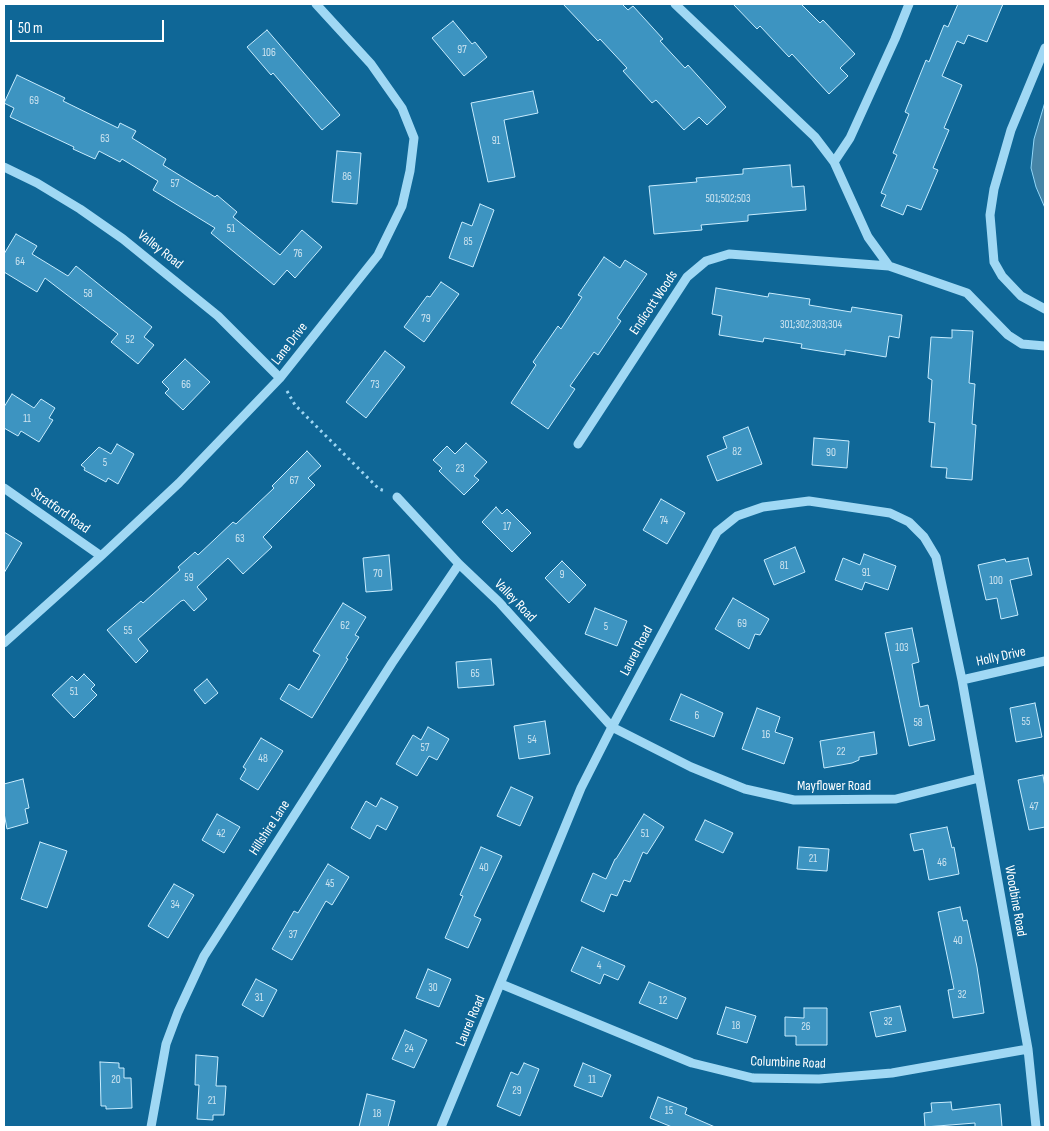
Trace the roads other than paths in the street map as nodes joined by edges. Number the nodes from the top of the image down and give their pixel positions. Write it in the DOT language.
graph roads {
  1 [pos="316,4"];
  2 [pos="675,4"];
  3 [pos="909,4"];
  4 [pos="1045,48"];
  5 [pos="834,162"];
  6 [pos="4,167"];
  7 [pos="889,266"];
  8 [pos="1045,309"];
  9 [pos="1045,346"];
  10 [pos="280,378"];
  11 [pos="578,444"];
  12 [pos="4,488"];
  13 [pos="397,497"];
  14 [pos="101,556"];
  15 [pos="459,564"];
  16 [pos="4,643"];
  17 [pos="1045,661"];
  18 [pos="962,680"];
  19 [pos="612,727"];
  20 [pos="979,778"];
  21 [pos="501,984"];
  22 [pos="1028,1049"];
  23 [pos="151,1127"];
  24 [pos="441,1127"];
  25 [pos="1036,1127"];
  1 -- 10 [label="street, Lane Drive"];
  2 -- 5 [label="street"];
  3 -- 5 [label="street"];
  4 -- 8 [label="street"];
  5 -- 7 [label="street"];
  6 -- 10 [label="street, Valley Road"];
  7 -- 9 [label="street, Endicott Woods"];
  7 -- 11 [label="street, Endicott Woods"];
  10 -- 14 [label="street, Lane Drive"];
  12 -- 14 [label="street, Stratford Road"];
  13 -- 15 [label="street, Valley Road"];
  14 -- 16 [label="street, Lane Drive"];
  15 -- 19 [label="street, Valley Road"];
  15 -- 23 [label="street, Hillshire Lane"];
  17 -- 18 [label="street, Holly Drive"];
  18 -- 19 [label="street, Laurel Road"];
  18 -- 20 [label="street, Woodbine Road"];
  19 -- 20 [label="street, Mayflower Road"];
  19 -- 21 [label="street, Laurel Road"];
  20 -- 22 [label="street, Woodbine Road"];
  21 -- 22 [label="street, Columbine Road"];
  21 -- 24 [label="street, Laurel Road"];
  22 -- 25 [label="street, Woodbine Road"];
}
